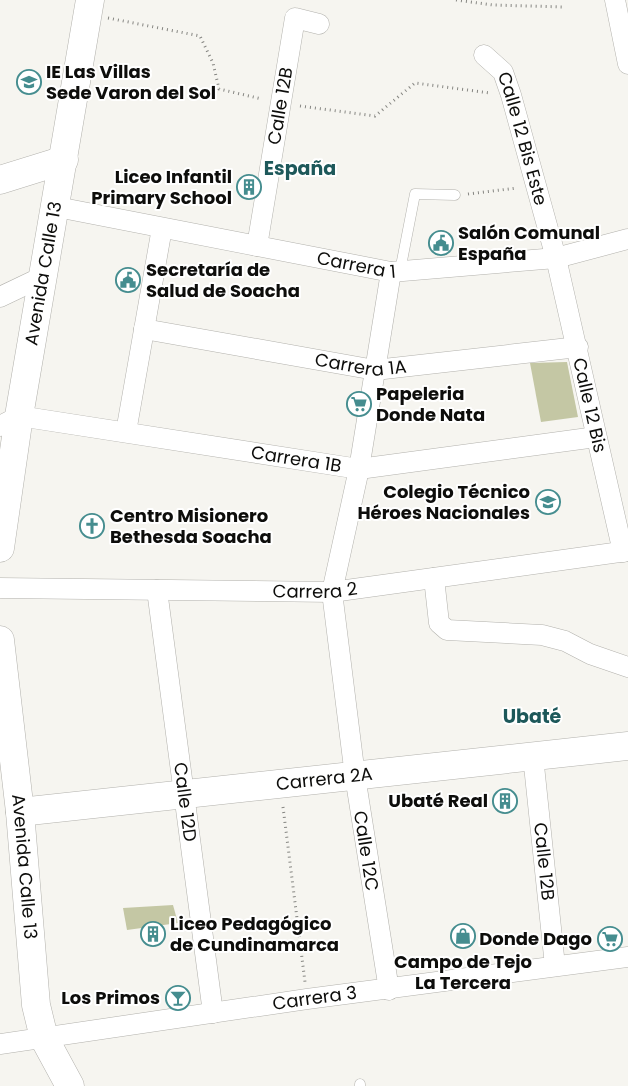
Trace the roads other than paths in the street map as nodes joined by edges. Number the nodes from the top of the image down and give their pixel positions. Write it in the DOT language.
graph roads {
  1 [pos="90,0"];
  2 [pos="615,0"];
  3 [pos="319,24"];
  4 [pos="484,55"];
  5 [pos="628,64"];
  6 [pos="64,160"];
  7 [pos="0,180"];
  8 [pos="455,194"];
  9 [pos="57,207"];
  10 [pos="162,228"];
  11 [pos="628,239"];
  12 [pos="257,246"];
  13 [pos="556,258"];
  14 [pos="396,271"];
  15 [pos="44,276"];
  16 [pos="0,297"];
  17 [pos="144,329"];
  18 [pos="578,348"];
  19 [pos="375,370"];
  20 [pos="10,421"];
  21 [pos="126,432"];
  22 [pos="596,437"];
  23 [pos="359,469"];
  24 [pos="0,548"];
  25 [pos="625,552"];
  26 [pos="434,578"];
  27 [pos="0,588"];
  28 [pos="157,590"];
  29 [pos="332,592"];
  30 [pos="0,640"];
  31 [pos="628,667"];
  32 [pos="628,746"];
  33 [pos="533,756"];
  34 [pos="354,776"];
  35 [pos="184,794"];
  36 [pos="20,812"];
  37 [pos="628,957"];
  38 [pos="555,966"];
  39 [pos="389,990"];
  40 [pos="213,1013"];
  41 [pos="44,1038"];
  42 [pos="0,1044"];
  43 [pos="70,1086"];
  1 -- 6 [label="main road, Avenida Calle 13"];
  2 -- 5 [label="street"];
  3 -- 12 [label="street, Calle 12B"];
  4 -- 13 [label="street, Calle 12 Bis Este"];
  6 -- 7 [label="main road"];
  6 -- 9 [label="main road, Avenida Calle 13"];
  8 -- 14 [label="lane"];
  9 -- 10 [label="street, Carrera 1"];
  9 -- 15 [label="main road, Avenida Calle 13"];
  10 -- 12 [label="street, Carrera 1"];
  10 -- 17 [label="street"];
  11 -- 13 [label="street, Carrera 1"];
  12 -- 14 [label="street, Carrera 1"];
  13 -- 14 [label="street, Carrera 1"];
  13 -- 18 [label="street, Calle 12 Bis"];
  14 -- 19 [label="street, Calle 12C"];
  15 -- 16 [label="street"];
  15 -- 20 [label="main road, Avenida Calle 13"];
  17 -- 19 [label="street, Carrera 1A"];
  17 -- 21 [label="street"];
  18 -- 19 [label="street, Carrera 1A"];
  18 -- 22 [label="street, Calle 12 Bis"];
  19 -- 23 [label="street, Calle 12C"];
  20 -- 21 [label="street, Carrera 1B"];
  20 -- 24 [label="main road, Avenida Calle 13"];
  21 -- 23 [label="street, Carrera 1B"];
  22 -- 23 [label="street, Carrera 1B"];
  22 -- 25 [label="street, Calle 12 Bis"];
  23 -- 29 [label="street, Calle 12C"];
  25 -- 26 [label="street, Carrera 2"];
  26 -- 29 [label="street, Carrera 2"];
  26 -- 31 [label="street"];
  27 -- 28 [label="street, Carrera 2"];
  28 -- 29 [label="street, Carrera 2"];
  28 -- 35 [label="street, Calle 12D"];
  29 -- 34 [label="street, Calle 12C"];
  30 -- 36 [label="main road, Avenida Calle 13"];
  32 -- 33 [label="main road, Carrera 2A"];
  33 -- 34 [label="main road, Carrera 2A"];
  33 -- 38 [label="street, Calle 12B"];
  34 -- 35 [label="main road, Carrera 2A"];
  34 -- 39 [label="street, Calle 12C"];
  35 -- 36 [label="main road, Carrera 2A"];
  35 -- 40 [label="street, Calle 12D"];
  36 -- 41 [label="main road, Avenida Calle 13"];
  37 -- 38 [label="street, Carrera 3"];
  38 -- 39 [label="street, Carrera 3"];
  39 -- 40 [label="street, Carrera 3"];
  40 -- 41 [label="street, Carrera 3"];
  41 -- 42 [label="street, Carrera 3"];
  41 -- 43 [label="main road, Avenida Calle 13"];
}
